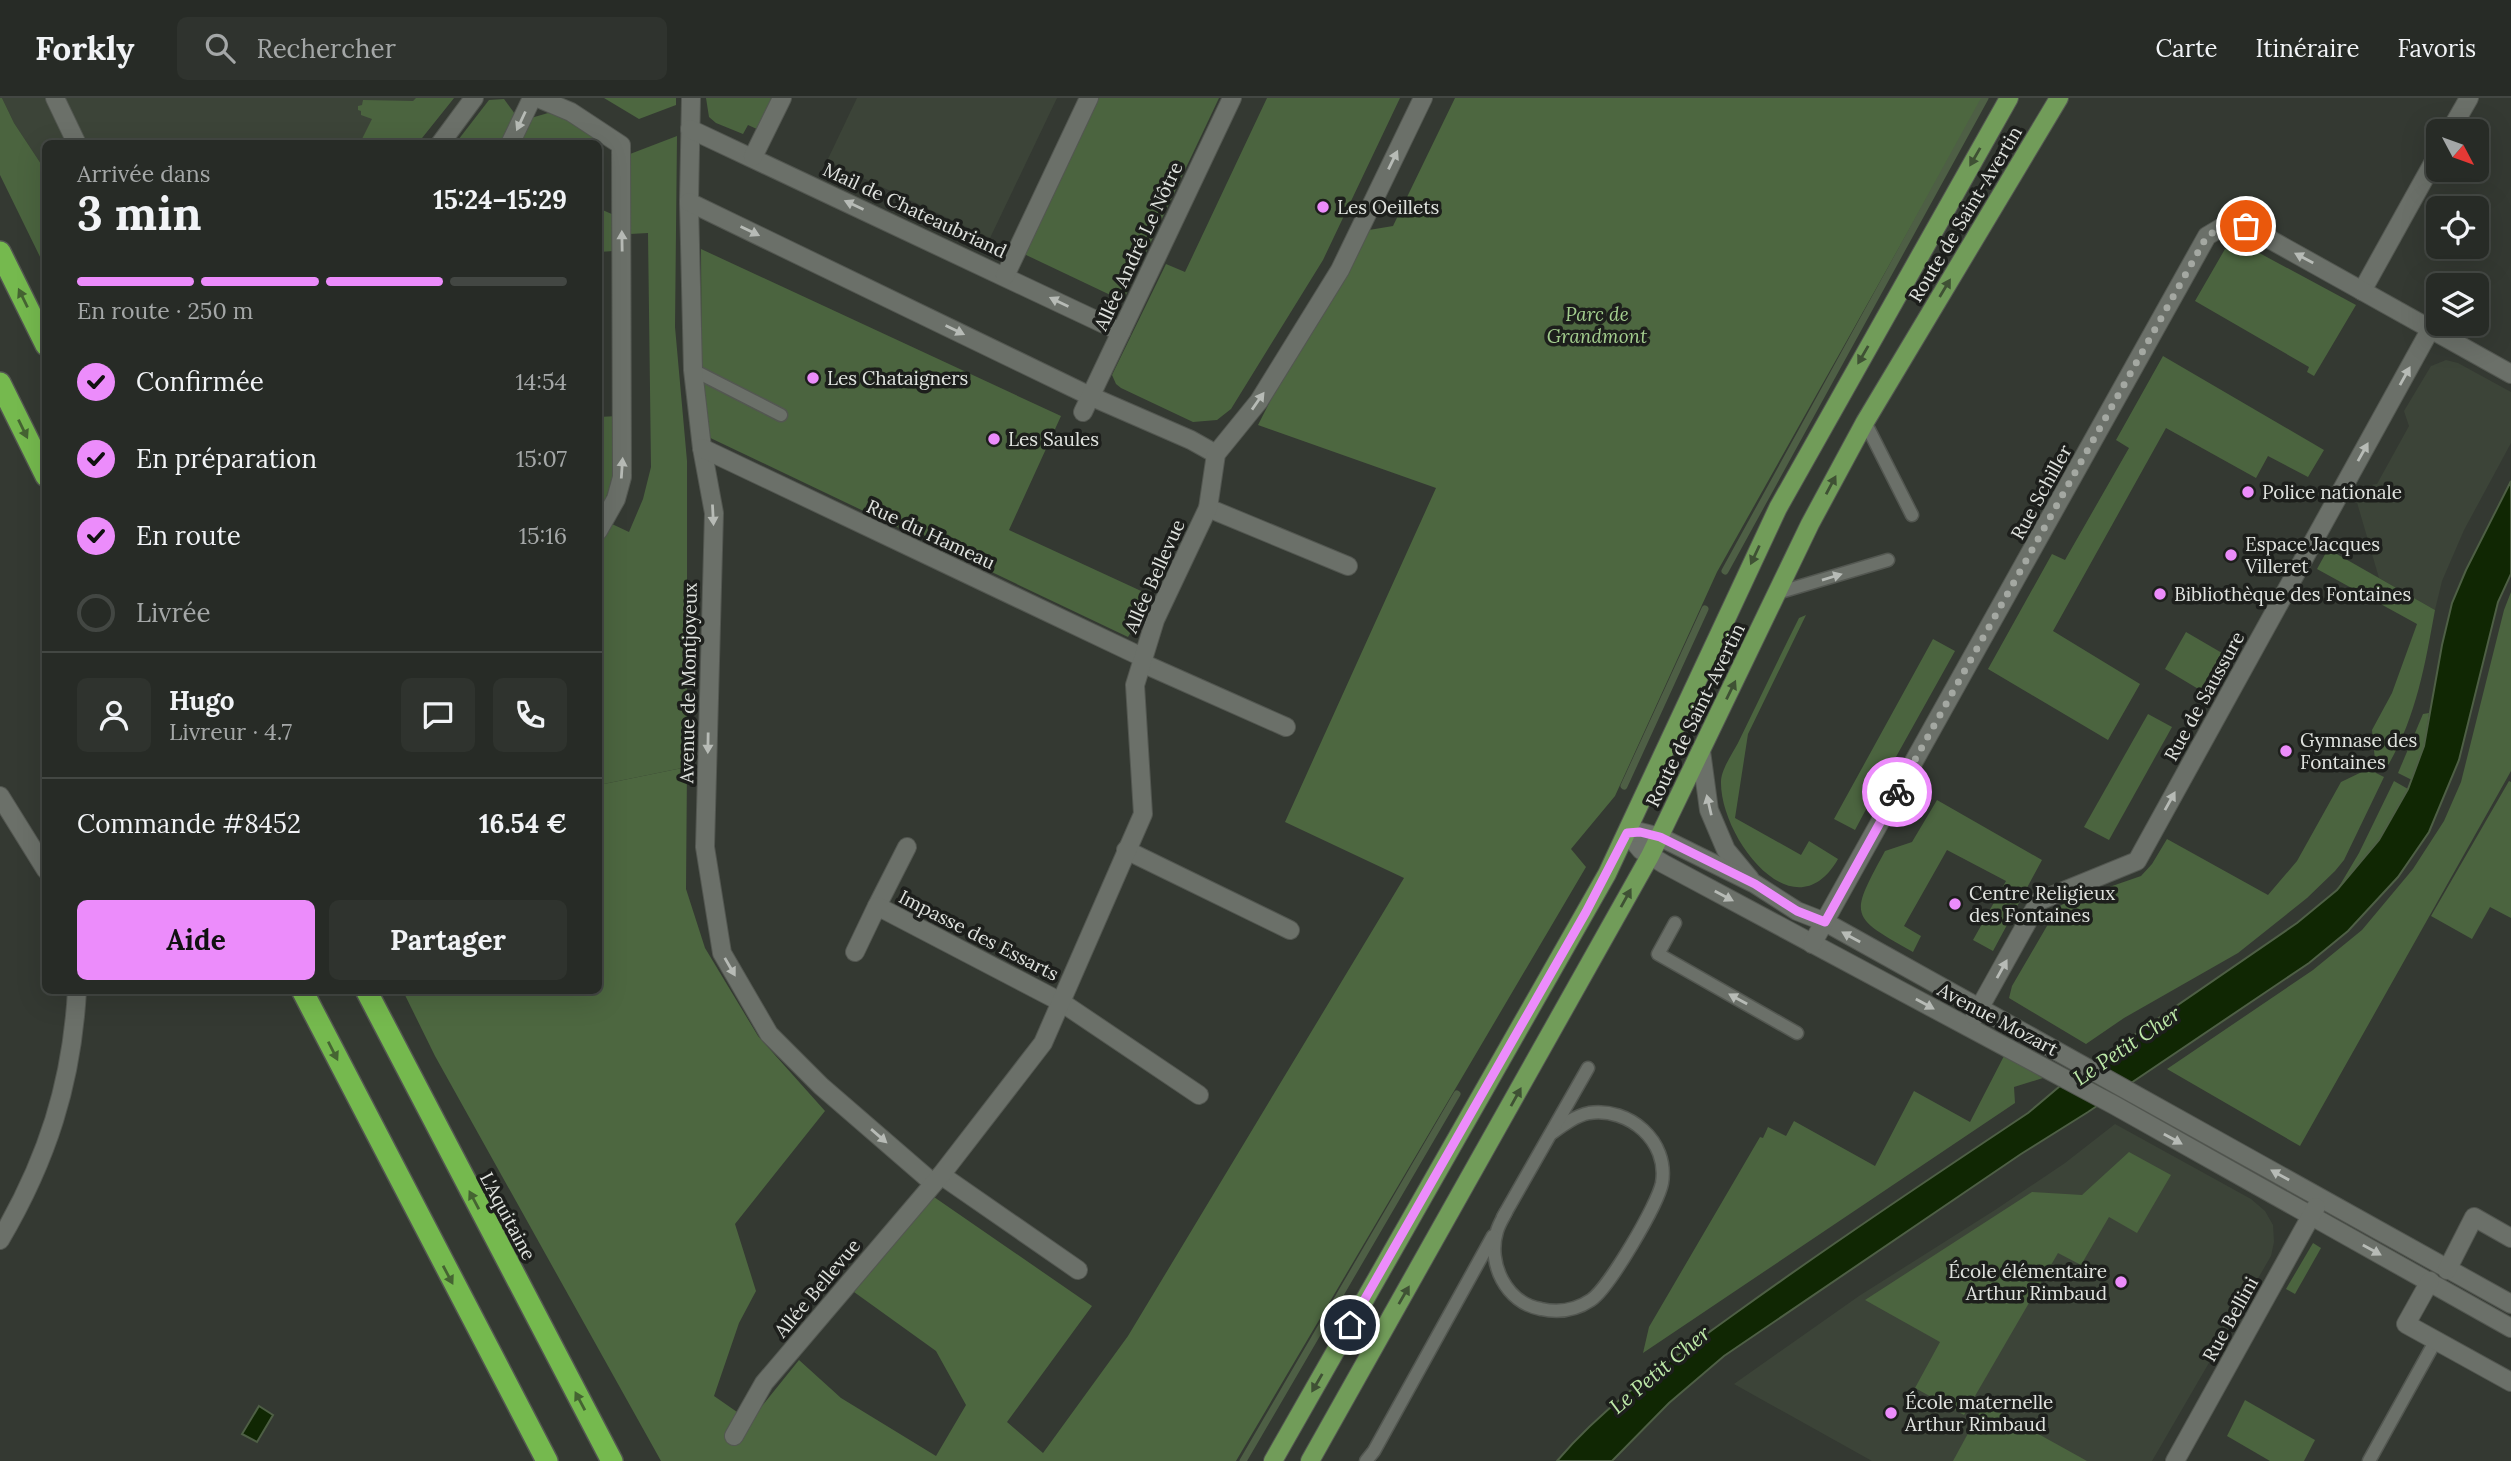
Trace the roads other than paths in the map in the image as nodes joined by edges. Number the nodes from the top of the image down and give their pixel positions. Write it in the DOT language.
graph roads {
  1 [pos="55,98"];
  2 [pos="474,98"];
  3 [pos="532,98"];
  4 [pos="538,98"];
  5 [pos="691,98"];
  6 [pos="782,98"];
  7 [pos="1089,98"];
  8 [pos="1231,98"];
  9 [pos="1423,98"];
  10 [pos="2009,98"];
  11 [pos="2059,98"];
  12 [pos="2469,98"];
  13 [pos="2457,119"];
  14 [pos="690,129"];
  15 [pos="75,140"];
  16 [pos="443,140"];
  17 [pos="512,140"];
  18 [pos="753,157"];
  19 [pos="2426,176"];
  20 [pos="689,202"];
  21 [pos="0,252"];
  22 [pos="1005,276"];
  23 [pos="2362,291"];
  24 [pos="2426,328"];
  25 [pos="1121,332"];
  26 [pos="2427,336"];
  27 [pos="2441,336"];
  28 [pos="42,337"];
  29 [pos="693,370"];
  30 [pos="2511,374"];
  31 [pos="0,383"];
  32 [pos="1086,404"];
  33 [pos="782,415"];
  34 [pos="1865,422"];
  35 [pos="702,448"];
  36 [pos="1216,454"];
  37 [pos="42,467"];
  38 [pos="1208,508"];
  39 [pos="1912,515"];
  40 [pos="602,524"];
  41 [pos="1888,560"];
  42 [pos="1348,566"];
  43 [pos="1777,593"];
  44 [pos="1142,660"];
  45 [pos="1286,727"];
  46 [pos="1701,751"];
  47 [pos="0,796"];
  48 [pos="1627,833"];
  49 [pos="1660,837"];
  50 [pos="907,847"];
  51 [pos="1126,850"];
  52 [pos="1650,856"];
  53 [pos="42,864"];
  54 [pos="1755,884"];
  55 [pos="877,906"];
  56 [pos="1825,922"];
  57 [pos="1675,923"];
  58 [pos="1290,930"];
  59 [pos="1812,944"];
  60 [pos="855,952"];
  61 [pos="77,994"];
  62 [pos="304,994"];
  63 [pos="368,994"];
  64 [pos="1061,1002"];
  65 [pos="1981,1008"];
  66 [pos="1967,1028"];
  67 [pos="1797,1033"];
  68 [pos="1588,1068"];
  69 [pos="1199,1094"];
  70 [pos="1552,1133"];
  71 [pos="937,1179"];
  72 [pos="2322,1198"];
  73 [pos="1506,1212"];
  74 [pos="2311,1216"];
  75 [pos="2511,1238"];
  76 [pos="0,1240"];
  77 [pos="1079,1270"];
  78 [pos="2447,1270"];
  79 [pos="2430,1282"];
  80 [pos="2511,1304"];
  81 [pos="2511,1328"];
  82 [pos="2436,1340"];
  83 [pos="2511,1382"];
  84 [pos="734,1436"];
  85 [pos="547,1461"];
  86 [pos="612,1461"];
  87 [pos="1273,1461"];
  88 [pos="1310,1461"];
  89 [pos="1366,1461"];
  90 [pos="2175,1461"];
  91 [pos="2369,1461"];
  1 -- 15 [label="street"];
  2 -- 16 [label="street"];
  3 -- 17 [label="street, one-way"];
  40 -- 4 [label="street, one-way"];
  5 -- 14 [label="street, Avenue de Montjoyeux"];
  6 -- 18 [label="street"];
  7 -- 22 [label="street"];
  8 -- 25 [label="street, Allée André Le Nôtre"];
  36 -- 9 [label="street, one-way"];
  10 -- 48 [label="main road, Route de Saint-Avertin, one-way"];
  34 -- 11 [label="main road, Route de Saint-Avertin, one-way"];
  12 -- 13 [label="street"];
  14 -- 18 [label="street, Mail de Chateaubriand"];
  14 -- 20 [label="street, Avenue de Montjoyeux"];
  22 -- 18 [label="street, Mail de Chateaubriand, one-way"];
  19 -- 23 [label="street"];
  20 -- 29 [label="street, Avenue de Montjoyeux"];
  20 -- 32 [label="street, one-way"];
  28 -- 21 [label="highway, one-way"];
  25 -- 22 [label="street, Mail de Chateaubriand, one-way"];
  23 -- 24 [label="street, Rue Schiller"];
  23 -- 56 [label="street, Rue Schiller, one-way"];
  25 -- 32 [label="street, Allée André Le Nôtre"];
  65 -- 26 [label="street, Rue de Saussure, one-way"];
  27 -- 30 [label="street, Rue Schiller"];
  29 -- 33 [label="lane"];
  29 -- 35 [label="street, Avenue de Montjoyeux"];
  31 -- 37 [label="highway, one-way"];
  32 -- 36 [label="street"];
  34 -- 39 [label="lane"];
  43 -- 34 [label="main road, Route de Saint-Avertin, one-way"];
  35 -- 44 [label="street, Rue du Hameau"];
  35 -- 71 [label="street, Avenue de Montjoyeux, one-way"];
  36 -- 38 [label="street, Allée Bellevue"];
  38 -- 42 [label="street, Allée Bellevue"];
  38 -- 44 [label="street, Allée Bellevue"];
  43 -- 41 [label="lane, one-way"];
  46 -- 43 [label="main road, Route de Saint-Avertin, one-way"];
  44 -- 45 [label="street, Allée Bellevue"];
  44 -- 51 [label="street, Allée Bellevue"];
  46 -- 49 [label="main road, Route de Saint-Avertin"];
  54 -- 46 [label="street, Avenue Mozart, one-way"];
  47 -- 53 [label="street"];
  48 -- 49 [label="street, Avenue Mozart"];
  48 -- 52 [label="street, Avenue Mozart"];
  48 -- 87 [label="main road, Route de Saint-Avertin, one-way"];
  49 -- 52 [label="main road, Route de Saint-Avertin"];
  49 -- 54 [label="street, Avenue Mozart"];
  50 -- 55 [label="street, Impasse des Essarts"];
  51 -- 58 [label="street"];
  51 -- 64 [label="street, Allée Bellevue"];
  52 -- 59 [label="street, Avenue Mozart, one-way"];
  88 -- 52 [label="main road, Route de Saint-Avertin, one-way"];
  54 -- 56 [label="street, Avenue Mozart"];
  55 -- 60 [label="street, Impasse des Essarts"];
  55 -- 64 [label="street, Impasse des Essarts"];
  56 -- 59 [label="street, Rue Schiller"];
  65 -- 56 [label="street, Avenue Mozart, one-way"];
  67 -- 57 [label="lane, one-way"];
  59 -- 66 [label="street, Avenue Mozart, one-way"];
  61 -- 76 [label="street"];
  62 -- 85 [label="highway, one-way"];
  86 -- 63 [label="highway, L'Aquitaine, one-way"];
  64 -- 69 [label="street"];
  64 -- 71 [label="street, Allée Bellevue"];
  65 -- 66 [label="street, Rue de Saussure"];
  72 -- 65 [label="street, Avenue Mozart, one-way"];
  66 -- 74 [label="street, Avenue Mozart, one-way"];
  68 -- 70 [label="lane"];
  70 -- 73 [label="lane"];
  70 -- 73 [label="lane"];
  71 -- 77 [label="street"];
  71 -- 84 [label="street, Allée Bellevue"];
  72 -- 74 [label="street, Rue Bellini"];
  72 -- 78 [label="street, Avenue Mozart"];
  73 -- 89 [label="lane"];
  74 -- 79 [label="street, Avenue Mozart, one-way"];
  74 -- 90 [label="street, Rue Bellini"];
  75 -- 78 [label="street"];
  78 -- 80 [label="street, Avenue Mozart"];
  79 -- 81 [label="street, Avenue Mozart"];
  79 -- 82 [label="street"];
  82 -- 83 [label="street"];
  82 -- 91 [label="lane"];
}
